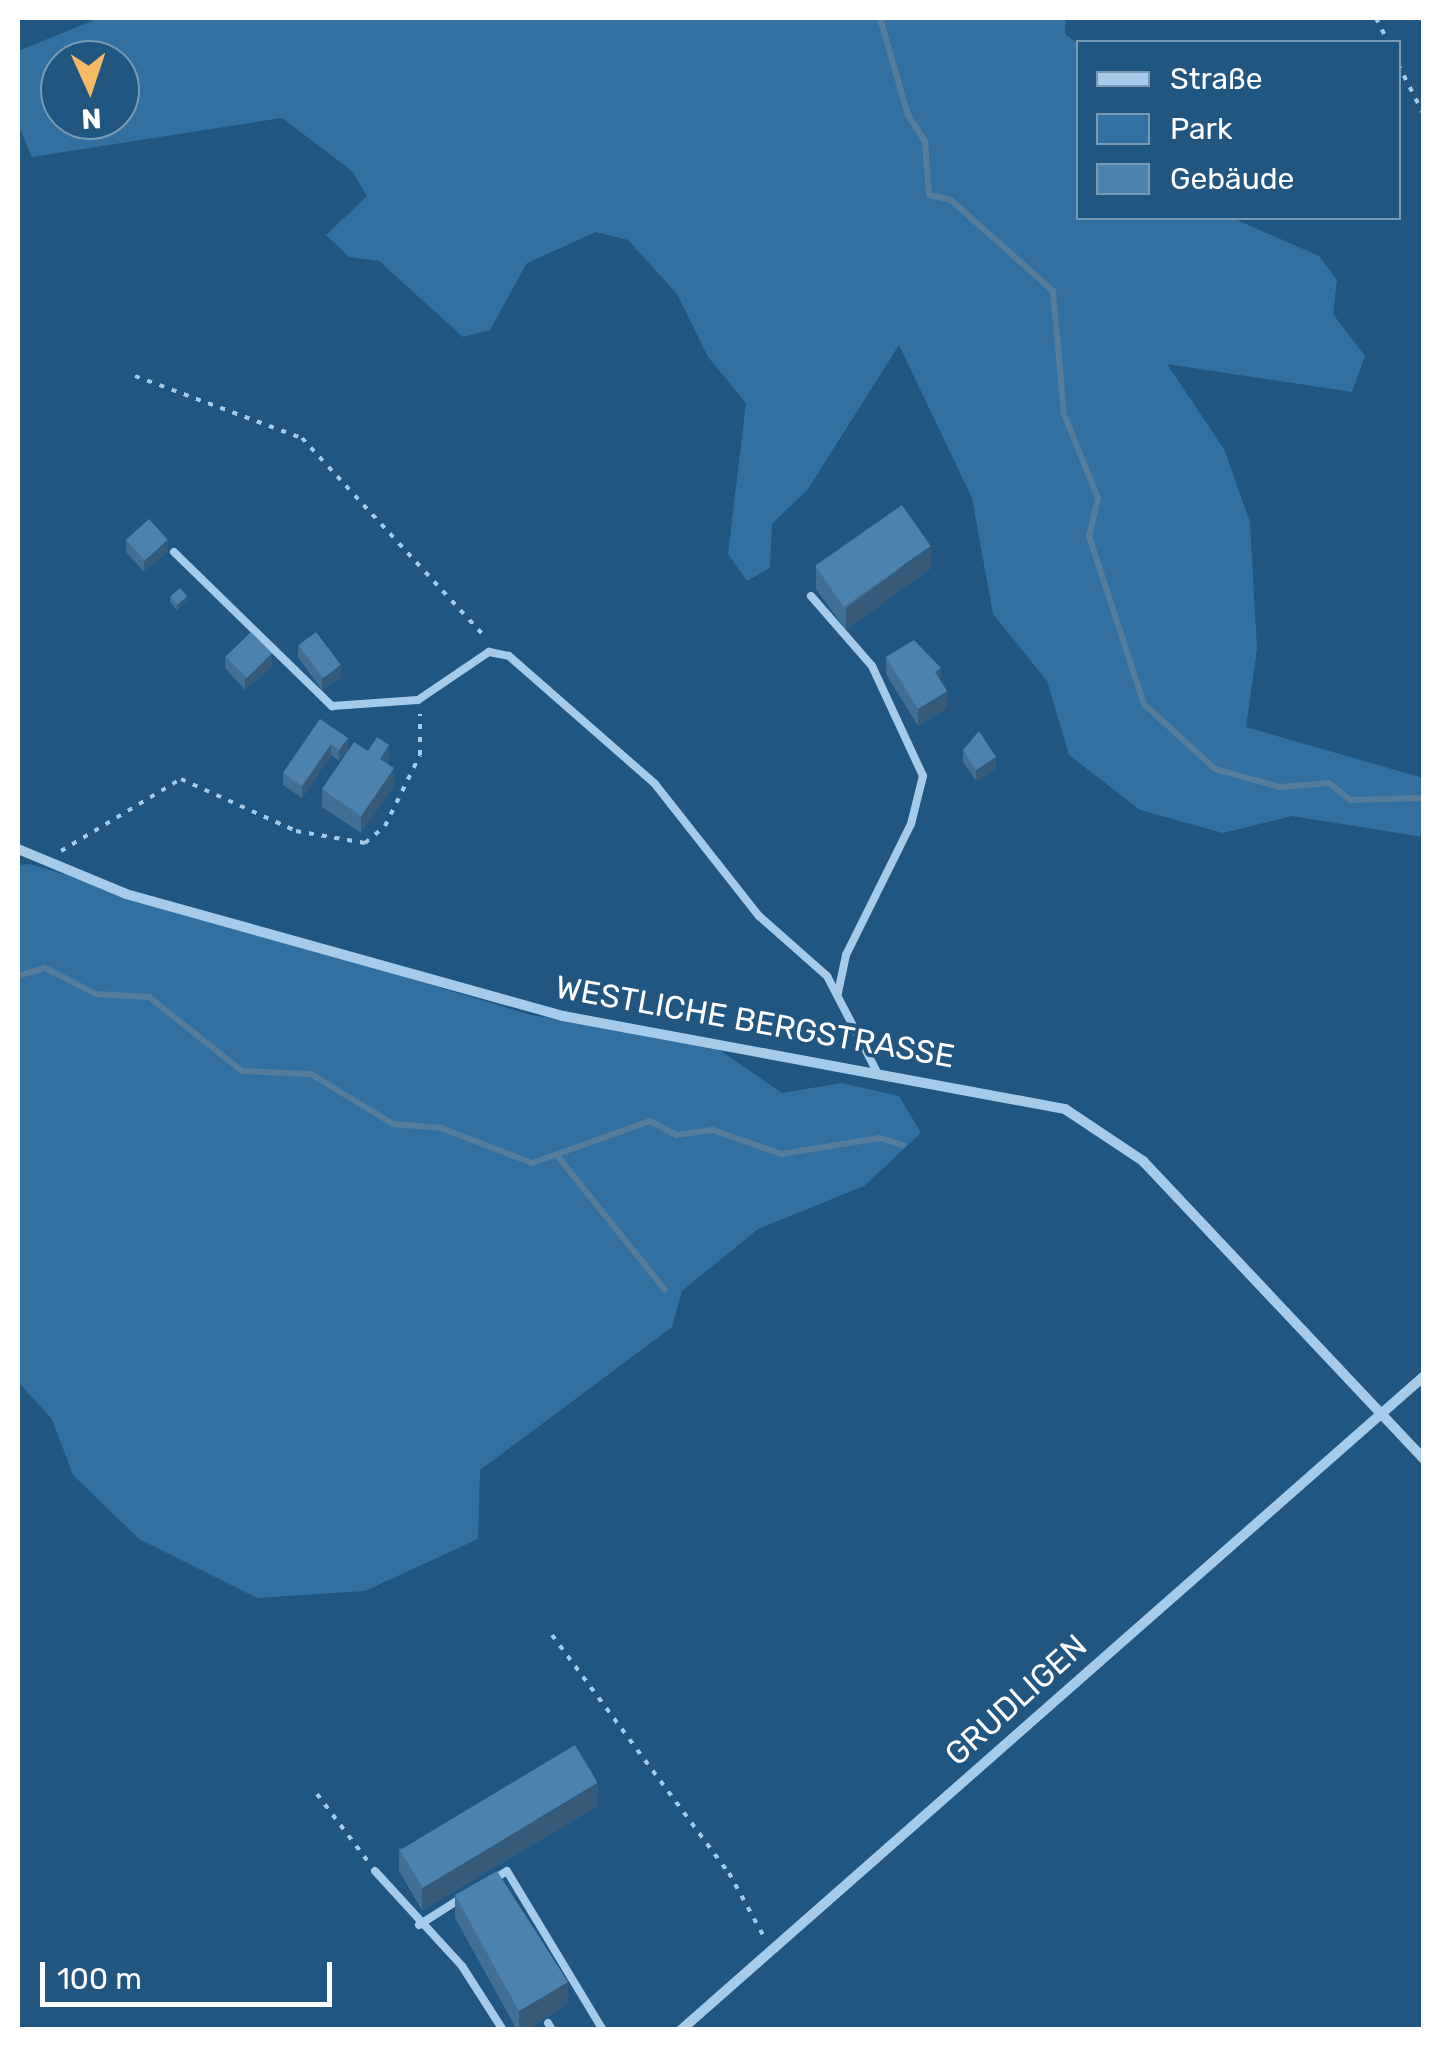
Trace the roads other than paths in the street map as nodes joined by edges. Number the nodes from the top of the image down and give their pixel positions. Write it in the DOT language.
graph roads {
  1 [pos="174,552"];
  2 [pos="811,596"];
  3 [pos="18,850"];
  4 [pos="838,994"];
  5 [pos="876,1070"];
  6 [pos="1424,1376"];
  7 [pos="1384,1408"];
  8 [pos="1424,1459"];
  9 [pos="376,1871"];
  10 [pos="418,1924"];
  11 [pos="503,2030"];
  12 [pos="603,2030"];
  13 [pos="681,2030"];
  1 -- 4 [label="lane"];
  2 -- 4 [label="lane"];
  3 -- 5 [label="street, WESTLICHE BERGSTRASSE"];
  4 -- 5 [label="lane"];
  5 -- 7 [label="street, WESTLICHE BERGSTRASSE"];
  6 -- 7 [label="street, GRUDLIGEN"];
  7 -- 8 [label="street, WESTLICHE BERGSTRASSE"];
  7 -- 13 [label="street, GRUDLIGEN"];
  9 -- 10 [label="lane"];
  10 -- 11 [label="lane"];
  10 -- 12 [label="lane"];
}
